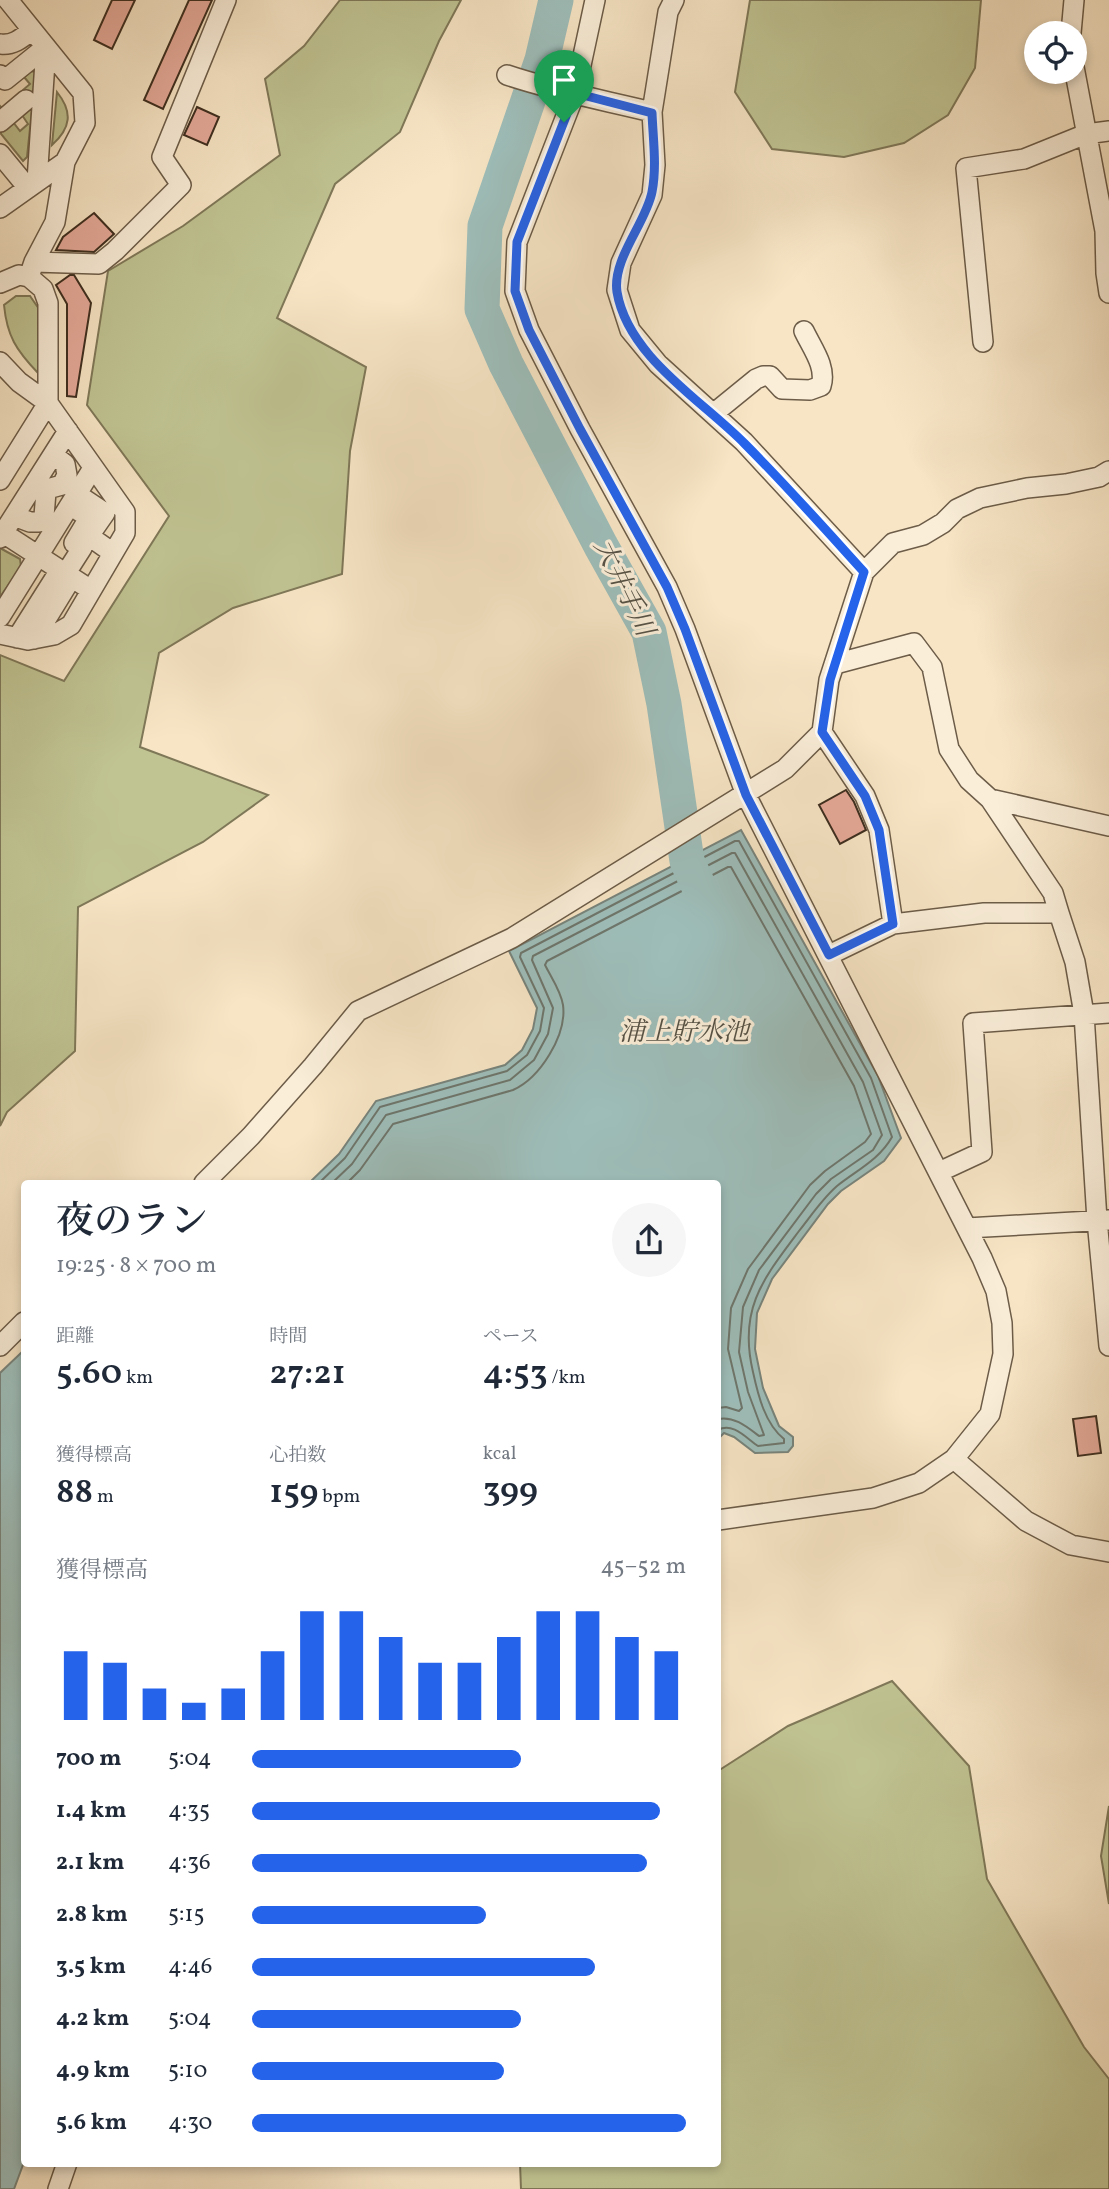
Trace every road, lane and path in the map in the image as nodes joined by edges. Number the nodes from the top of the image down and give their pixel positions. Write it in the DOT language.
graph roads {
  1 [pos="8,0"];
  2 [pos="226,0"];
  3 [pos="595,0"];
  4 [pos="674,0"];
  5 [pos="1074,0"];
  6 [pos="1072,21"];
  7 [pos="32,30"];
  8 [pos="0,44"];
  9 [pos="46,47"];
  10 [pos="507,75"];
  11 [pos="2,80"];
  12 [pos="1077,84"];
  13 [pos="575,93"];
  14 [pos="652,113"];
  15 [pos="1109,131"];
  16 [pos="1086,134"];
  17 [pos="0,154"];
  18 [pos="65,162"];
  19 [pos="33,184"];
  20 [pos="0,208"];
  21 [pos="31,269"];
  22 [pos="0,283"];
  23 [pos="1109,293"];
  24 [pos="804,331"];
  25 [pos="983,342"];
  26 [pos="0,362"];
  27 [pos="48,402"];
  28 [pos="713,414"];
  29 [pos="68,431"];
  30 [pos="53,455"];
  31 [pos="93,468"];
  32 [pos="1109,471"];
  33 [pos="0,481"];
  34 [pos="70,496"];
  35 [pos="5,529"];
  36 [pos="82,548"];
  37 [pos="39,555"];
  38 [pos="110,558"];
  39 [pos="864,572"];
  40 [pos="66,573"];
  41 [pos="91,590"];
  42 [pos="1,614"];
  43 [pos="17,637"];
  44 [pos="835,664"];
  45 [pos="822,732"];
  46 [pos="746,795"];
  47 [pos="990,799"];
  48 [pos="1109,826"];
  49 [pos="1059,913"];
  50 [pos="893,924"];
  51 [pos="829,955"];
  52 [pos="1109,1013"];
  53 [pos="1084,1014"];
  54 [pos="939,1172"];
  55 [pos="207,1180"];
  56 [pos="1103,1220"];
  57 [pos="967,1228"];
  58 [pos="21,1325"];
  59 [pos="0,1346"];
  60 [pos="1109,1346"];
  61 [pos="954,1459"];
  62 [pos="721,1520"];
  63 [pos="1109,1552"];
  64 [pos="66,2167"];
  65 [pos="58,2189"];
  1 -- 7 [label="street"];
  2 -- 21 [label="street"];
  3 -- 13 [label="street"];
  4 -- 14 [label="street"];
  5 -- 6 [label="street"];
  7 -- 8 [label="street"];
  7 -- 9 [label="street"];
  9 -- 11 [label="street"];
  9 -- 18 [label="street"];
  9 -- 19 [label="street"];
  10 -- 13 [label="street"];
  12 -- 16 [label="street"];
  13 -- 14 [label="street"];
  13 -- 46 [label="street"];
  14 -- 28 [label="street"];
  15 -- 16 [label="street"];
  16 -- 23 [label="street"];
  16 -- 25 [label="street"];
  17 -- 19 [label="street"];
  18 -- 19 [label="street"];
  18 -- 21 [label="street"];
  19 -- 20 [label="street"];
  21 -- 22 [label="street"];
  21 -- 27 [label="street"];
  24 -- 28 [label="street"];
  26 -- 27 [label="street"];
  27 -- 29 [label="street"];
  27 -- 33 [label="street"];
  28 -- 39 [label="street"];
  29 -- 30 [label="street"];
  29 -- 31 [label="street"];
  30 -- 34 [label="street"];
  30 -- 35 [label="street"];
  31 -- 34 [label="street"];
  31 -- 38 [label="street"];
  32 -- 39 [label="street"];
  34 -- 35 [label="street"];
  34 -- 36 [label="street"];
  34 -- 37 [label="street"];
  34 -- 38 [label="street"];
  35 -- 37 [label="street"];
  36 -- 38 [label="street"];
  36 -- 40 [label="street"];
  37 -- 40 [label="street"];
  37 -- 42 [label="street"];
  38 -- 41 [label="street"];
  39 -- 44 [label="street"];
  40 -- 41 [label="street"];
  40 -- 43 [label="street"];
  41 -- 43 [label="street"];
  44 -- 45 [label="street"];
  44 -- 47 [label="street"];
  45 -- 46 [label="street"];
  45 -- 50 [label="street"];
  46 -- 51 [label="street"];
  46 -- 55 [label="street"];
  47 -- 48 [label="street"];
  47 -- 49 [label="street"];
  49 -- 50 [label="street"];
  49 -- 53 [label="street"];
  50 -- 51 [label="street"];
  51 -- 54 [label="street"];
  52 -- 53 [label="street"];
  53 -- 54 [label="street"];
  53 -- 56 [label="street"];
  54 -- 57 [label="street"];
  56 -- 57 [label="street"];
  56 -- 60 [label="street"];
  57 -- 61 [label="street"];
  58 -- 59 [label="street"];
  61 -- 62 [label="street"];
  61 -- 63 [label="street"];
  64 -- 65 [label="street"];
}
